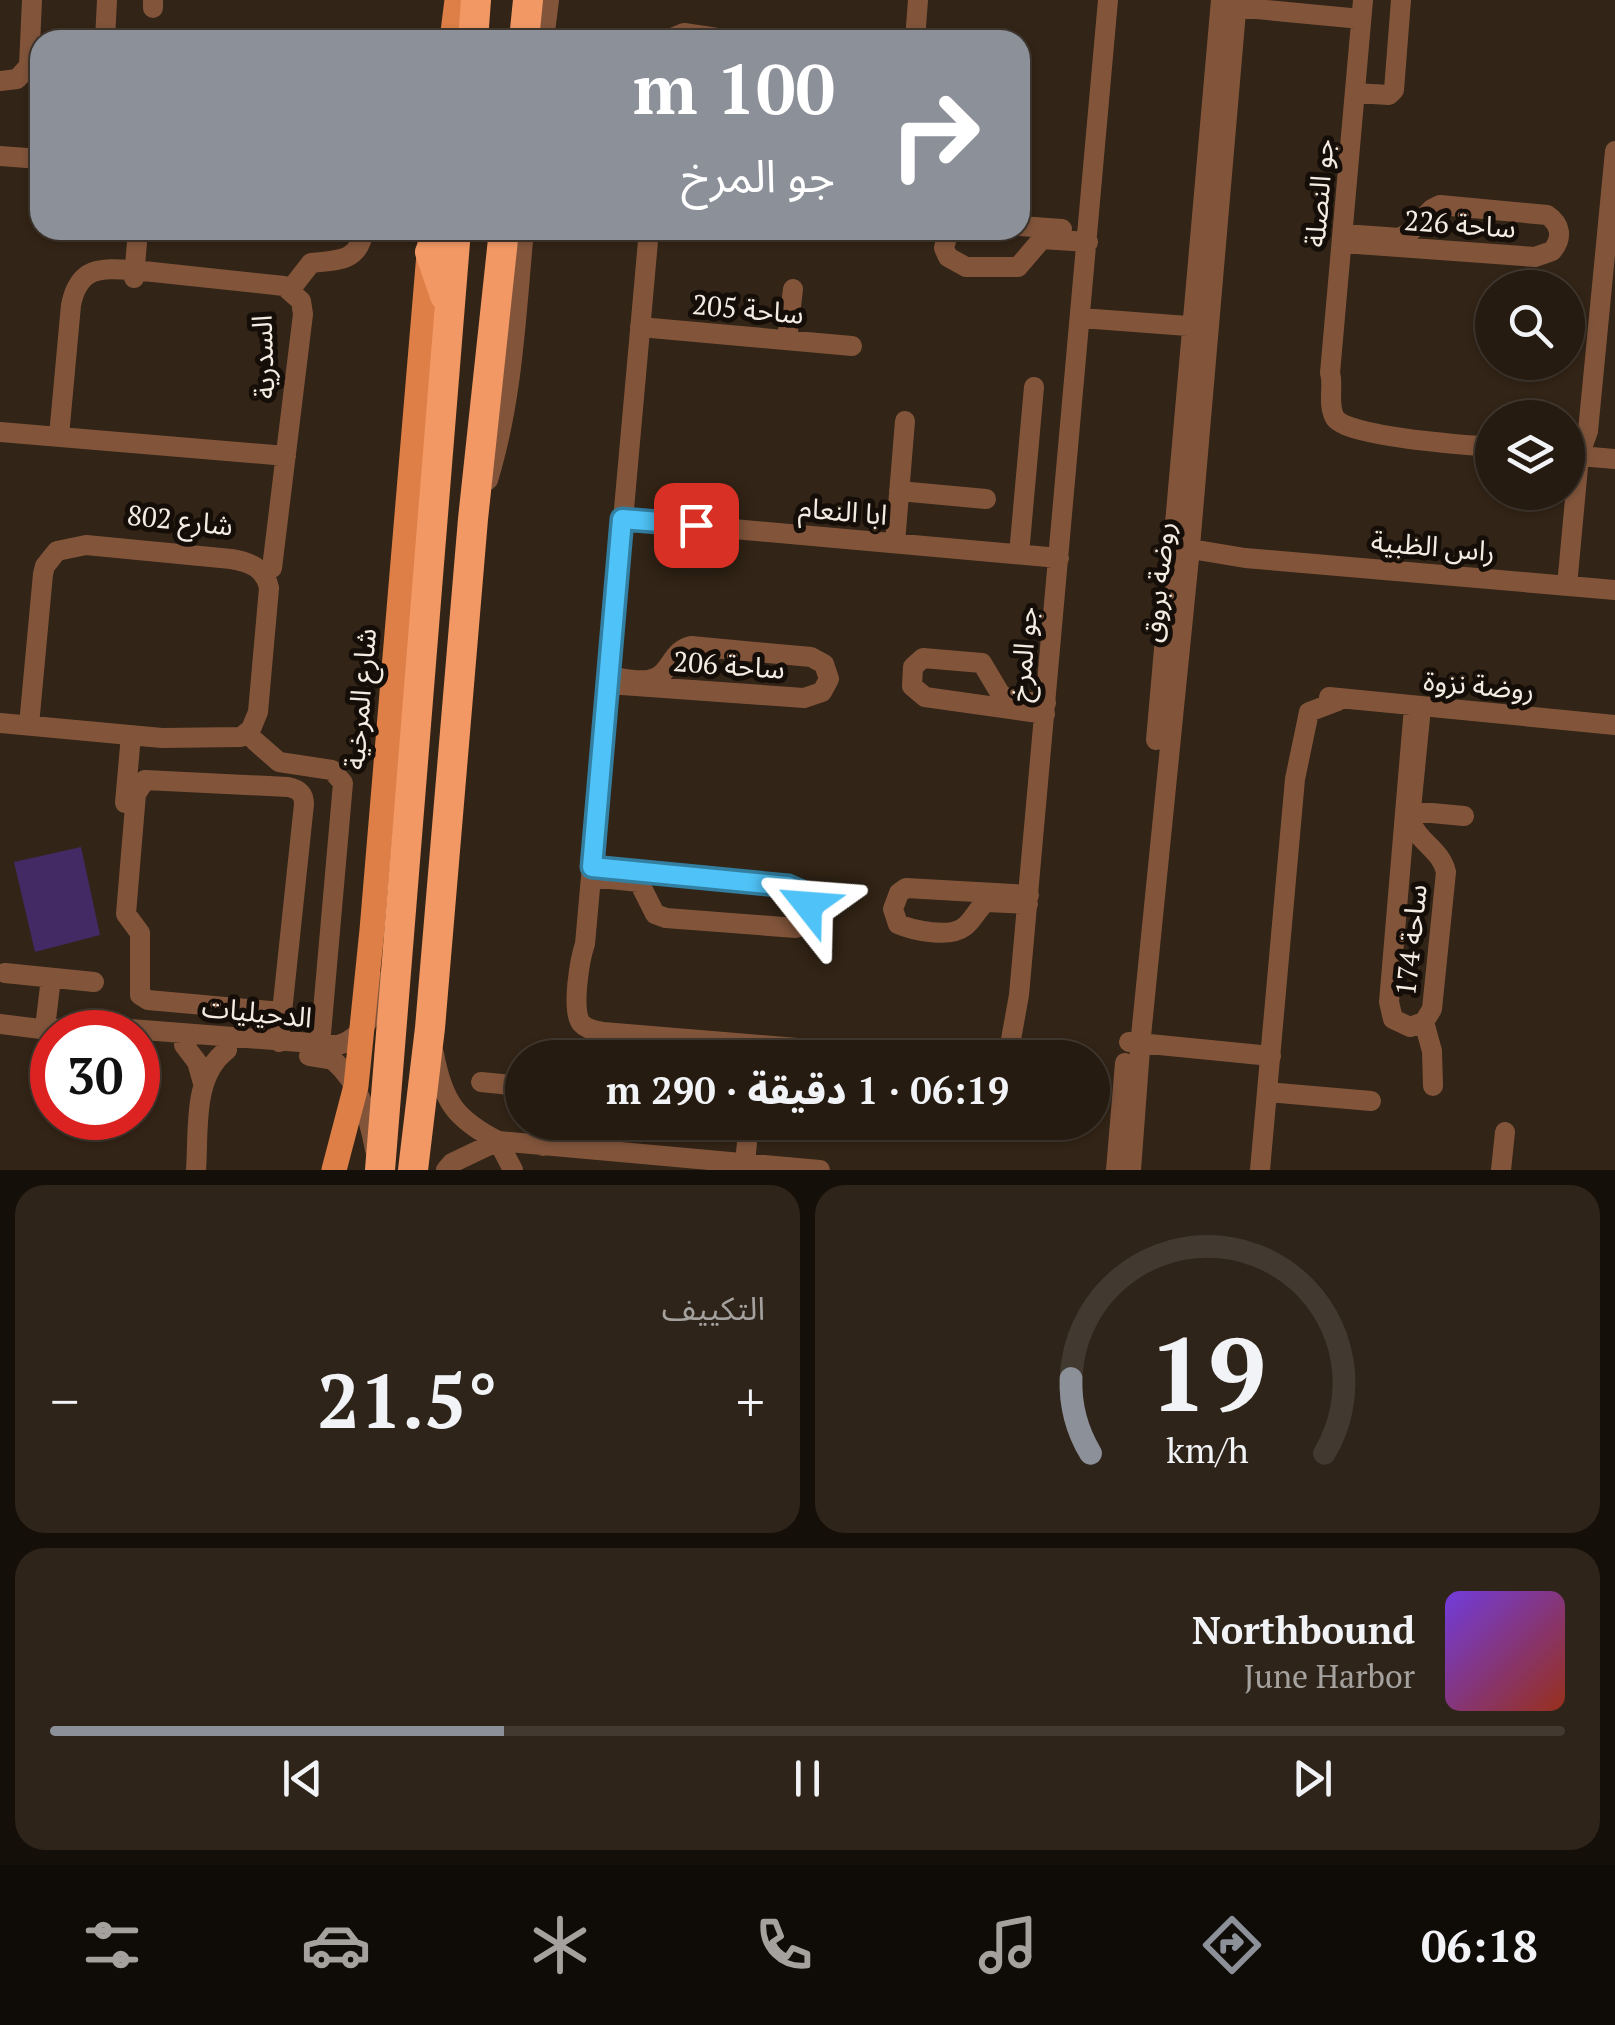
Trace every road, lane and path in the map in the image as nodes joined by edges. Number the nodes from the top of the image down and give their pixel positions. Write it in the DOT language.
graph roads {
  1 [pos="32,0"];
  2 [pos="107,0"];
  3 [pos="457,0"];
  4 [pos="476,0"];
  5 [pos="528,0"];
  6 [pos="549,0"];
  7 [pos="1108,0"];
  8 [pos="1401,0"];
  9 [pos="1229,3"];
  10 [pos="1362,9"];
  11 [pos="31,30"];
  12 [pos="109,30"];
  13 [pos="453,30"];
  14 [pos="474,30"];
  15 [pos="525,30"];
  16 [pos="545,30"];
  17 [pos="30,44"];
  18 [pos="0,81"];
  19 [pos="1355,93"];
  20 [pos="1615,152"];
  21 [pos="0,156"];
  22 [pos="30,159"];
  23 [pos="1421,220"];
  24 [pos="1030,228"];
  25 [pos="1088,236"];
  26 [pos="1344,239"];
  27 [pos="137,240"];
  28 [pos="361,240"];
  29 [pos="455,240"];
  30 [pos="503,240"];
  31 [pos="523,240"];
  32 [pos="647,240"];
  33 [pos="946,240"];
  34 [pos="1027,240"];
  35 [pos="430,241"];
  36 [pos="1032,248"];
  37 [pos="1434,250"];
  38 [pos="134,274"];
  39 [pos="793,289"];
  40 [pos="290,290"];
  41 [pos="450,308"];
  42 [pos="1081,318"];
  43 [pos="640,327"];
  44 [pos="1199,327"];
  45 [pos="787,340"];
  46 [pos="1606,340"];
  47 [pos="852,346"];
  48 [pos="1034,387"];
  49 [pos="290,411"];
  50 [pos="905,422"];
  51 [pos="0,432"];
  52 [pos="63,436"];
  53 [pos="1585,436"];
  54 [pos="1475,446"];
  55 [pos="286,456"];
  56 [pos="1585,457"];
  57 [pos="1615,459"];
  58 [pos="899,491"];
  59 [pos="986,499"];
  60 [pos="1570,510"];
  61 [pos="473,519"];
  62 [pos="622,519"];
  63 [pos="894,543"];
  64 [pos="1180,552"];
  65 [pos="1019,554"];
  66 [pos="1059,558"];
  67 [pos="272,568"];
  68 [pos="1566,586"];
  69 [pos="1615,590"];
  70 [pos="670,662"];
  71 [pos="608,680"];
  72 [pos="993,683"];
  73 [pos="685,690"];
  74 [pos="974,705"];
  75 [pos="1417,707"];
  76 [pos="1045,709"];
  77 [pos="16,724"];
  78 [pos="1615,725"];
  79 [pos="131,735"];
  80 [pos="162,738"];
  81 [pos="255,741"];
  82 [pos="1410,812"];
  83 [pos="1464,816"];
  84 [pos="122,836"];
  85 [pos="1427,844"];
  86 [pos="1400,861"];
  87 [pos="592,872"];
  88 [pos="665,874"];
  89 [pos="960,890"];
  90 [pos="648,897"];
  91 [pos="1029,899"];
  92 [pos="973,915"];
  93 [pos="400,953"];
  94 [pos="5,973"];
  95 [pos="51,978"];
  96 [pos="94,982"];
  97 [pos="1019,995"];
  98 [pos="54,1010"];
  99 [pos="282,1012"];
  100 [pos="1424,1022"];
  101 [pos="0,1024"];
  102 [pos="30,1027"];
  103 [pos="430,1028"];
  104 [pos="360,1031"];
  105 [pos="160,1032"];
  106 [pos="679,1040"];
  107 [pos="1011,1040"];
  108 [pos="1019,1040"];
  109 [pos="279,1042"];
  110 [pos="1134,1042"];
  111 [pos="160,1043"];
  112 [pos="184,1045"];
  113 [pos="320,1046"];
  114 [pos="228,1050"];
  115 [pos="1271,1056"];
  116 [pos="482,1082"];
  117 [pos="203,1083"];
  118 [pos="505,1084"];
  119 [pos="356,1086"];
  120 [pos="1432,1086"];
  121 [pos="1268,1092"];
  122 [pos="1371,1101"];
  123 [pos="1505,1132"];
  124 [pos="543,1140"];
  125 [pos="747,1140"];
  126 [pos="498,1141"];
  127 [pos="543,1146"];
  128 [pos="632,1161"];
  129 [pos="745,1163"];
  130 [pos="196,1170"];
  131 [pos="334,1170"];
  132 [pos="379,1170"];
  133 [pos="413,1170"];
  134 [pos="446,1170"];
  135 [pos="513,1170"];
  136 [pos="820,1170"];
  137 [pos="1116,1170"];
  138 [pos="1131,1170"];
  139 [pos="1260,1170"];
  140 [pos="1501,1170"];
  1 -- 11 [label="street"];
  2 -- 12 [label="street"];
  3 -- 13 [label="main road"];
  4 -- 14 [label="highway"];
  5 -- 15 [label="highway"];
  6 -- 16 [label="street"];
  7 -- 25 [label="street, جو المرخ"];
  8 -- 19 [label="street"];
  9 -- 10 [label="street, جو النصلة"];
  9 -- 44 [label="street, روضة بروق"];
  10 -- 19 [label="street, جو النصلة"];
  17 -- 18 [label="street"];
  19 -- 26 [label="street, جو النصلة"];
  20 -- 46 [label="street"];
  21 -- 22 [label="street"];
  23 -- 26 [label="street, ساحة 226"];
  23 -- 37 [label="street"];
  23 -- 37 [label="street, ساحة 226"];
  24 -- 25 [label="street"];
  25 -- 36 [label="street"];
  25 -- 42 [label="street, جو المرخ"];
  26 -- 37 [label="street, ساحة 226"];
  26 -- 54 [label="street, جو النصلة"];
  27 -- 38 [label="street"];
  28 -- 40 [label="street"];
  29 -- 41 [label="highway"];
  30 -- 61 [label="highway"];
  31 -- 61 [label="street"];
  32 -- 43 [label="street"];
  33 -- 36 [label="street"];
  34 -- 36 [label="street"];
  35 -- 41 [label="highway"];
  35 -- 104 [label="main road, شارع المرخية"];
  38 -- 40 [label="street, السدرية"];
  38 -- 49 [label="street, السدرية"];
  38 -- 52 [label="street, السدرية"];
  39 -- 45 [label="street"];
  40 -- 49 [label="street, السدرية"];
  41 -- 93 [label="highway"];
  42 -- 44 [label="street"];
  42 -- 66 [label="street, جو المرخ"];
  43 -- 45 [label="street, ساحة 205"];
  43 -- 62 [label="street"];
  44 -- 64 [label="street, روضة بروق"];
  45 -- 47 [label="street, ساحة 205"];
  46 -- 53 [label="street"];
  48 -- 65 [label="street"];
  49 -- 55 [label="street"];
  50 -- 58 [label="street"];
  51 -- 52 [label="street"];
  52 -- 55 [label="street"];
  55 -- 67 [label="street"];
  56 -- 57 [label="street"];
  58 -- 59 [label="street"];
  58 -- 63 [label="street"];
  60 -- 68 [label="street"];
  61 -- 103 [label="highway"];
  62 -- 63 [label="street, ابا النعام"];
  62 -- 71 [label="street"];
  63 -- 65 [label="street, ابا النعام"];
  64 -- 68 [label="street, راس الظبية"];
  64 -- 110 [label="street, روضة بروق"];
  65 -- 66 [label="street, ابا النعام"];
  66 -- 76 [label="street, جو المرخ"];
  67 -- 77 [label="street, شارع 802"];
  67 -- 81 [label="street"];
  68 -- 69 [label="street, راس الظبية"];
  70 -- 71 [label="street, ساحة 206"];
  70 -- 73 [label="street"];
  70 -- 73 [label="street, ساحة 206"];
  71 -- 73 [label="street, ساحة 206"];
  71 -- 87 [label="street"];
  72 -- 74 [label="street"];
  72 -- 74 [label="street"];
  72 -- 76 [label="street"];
  74 -- 76 [label="street"];
  75 -- 78 [label="street, روضة نزوة"];
  75 -- 82 [label="street"];
  75 -- 86 [label="street, ساحة 174"];
  75 -- 115 [label="street, روضة نزوة"];
  76 -- 91 [label="street, جو المرخ"];
  77 -- 79 [label="street, شارع 802"];
  77 -- 80 [label="street, شارع 802"];
  79 -- 80 [label="street, شارع 802"];
  79 -- 84 [label="street"];
  80 -- 81 [label="street, شارع 802"];
  81 -- 113 [label="street"];
  82 -- 83 [label="street"];
  82 -- 85 [label="street, ساحة 174"];
  85 -- 86 [label="street"];
  85 -- 100 [label="street, ساحة 174"];
  86 -- 100 [label="street, ساحة 174"];
  87 -- 88 [label="street"];
  87 -- 90 [label="street"];
  87 -- 106 [label="street"];
  88 -- 90 [label="street"];
  88 -- 90 [label="street"];
  89 -- 91 [label="street"];
  89 -- 92 [label="street"];
  89 -- 92 [label="street"];
  91 -- 92 [label="street"];
  91 -- 97 [label="street, جو المرخ"];
  93 -- 104 [label="street"];
  93 -- 132 [label="highway"];
  94 -- 95 [label="street"];
  95 -- 96 [label="street"];
  95 -- 98 [label="street"];
  97 -- 107 [label="street, جو المرخ"];
  97 -- 108 [label="street, جو المرخ"];
  99 -- 99 [label="street"];
  99 -- 109 [label="street"];
  100 -- 120 [label="street"];
  101 -- 102 [label="street, الدحيليات"];
  103 -- 126 [label="street"];
  103 -- 133 [label="highway"];
  104 -- 113 [label="street, الدحيليات"];
  104 -- 119 [label="main road, شارع المرخية"];
  105 -- 109 [label="street, الدحيليات"];
  109 -- 113 [label="street, الدحيليات"];
  110 -- 115 [label="street"];
  110 -- 137 [label="street, روضة بروق"];
  110 -- 138 [label="street, روضة بروق"];
  111 -- 112 [label="street, الدحيليات"];
  112 -- 114 [label="street, الدحيليات"];
  112 -- 117 [label="street"];
  114 -- 117 [label="street"];
  114 -- 119 [label="street, الدحيليات"];
  115 -- 121 [label="street, روضة نزوة"];
  116 -- 118 [label="street"];
  117 -- 130 [label="street"];
  119 -- 131 [label="main road, شارع المرخية"];
  119 -- 132 [label="street"];
  121 -- 122 [label="street"];
  121 -- 139 [label="street, روضة نزوة"];
  123 -- 140 [label="street"];
  124 -- 127 [label="street"];
  125 -- 129 [label="street"];
  126 -- 127 [label="street"];
  126 -- 134 [label="street"];
  126 -- 135 [label="street"];
  127 -- 128 [label="street"];
  128 -- 129 [label="street"];
  129 -- 136 [label="street"];
}
